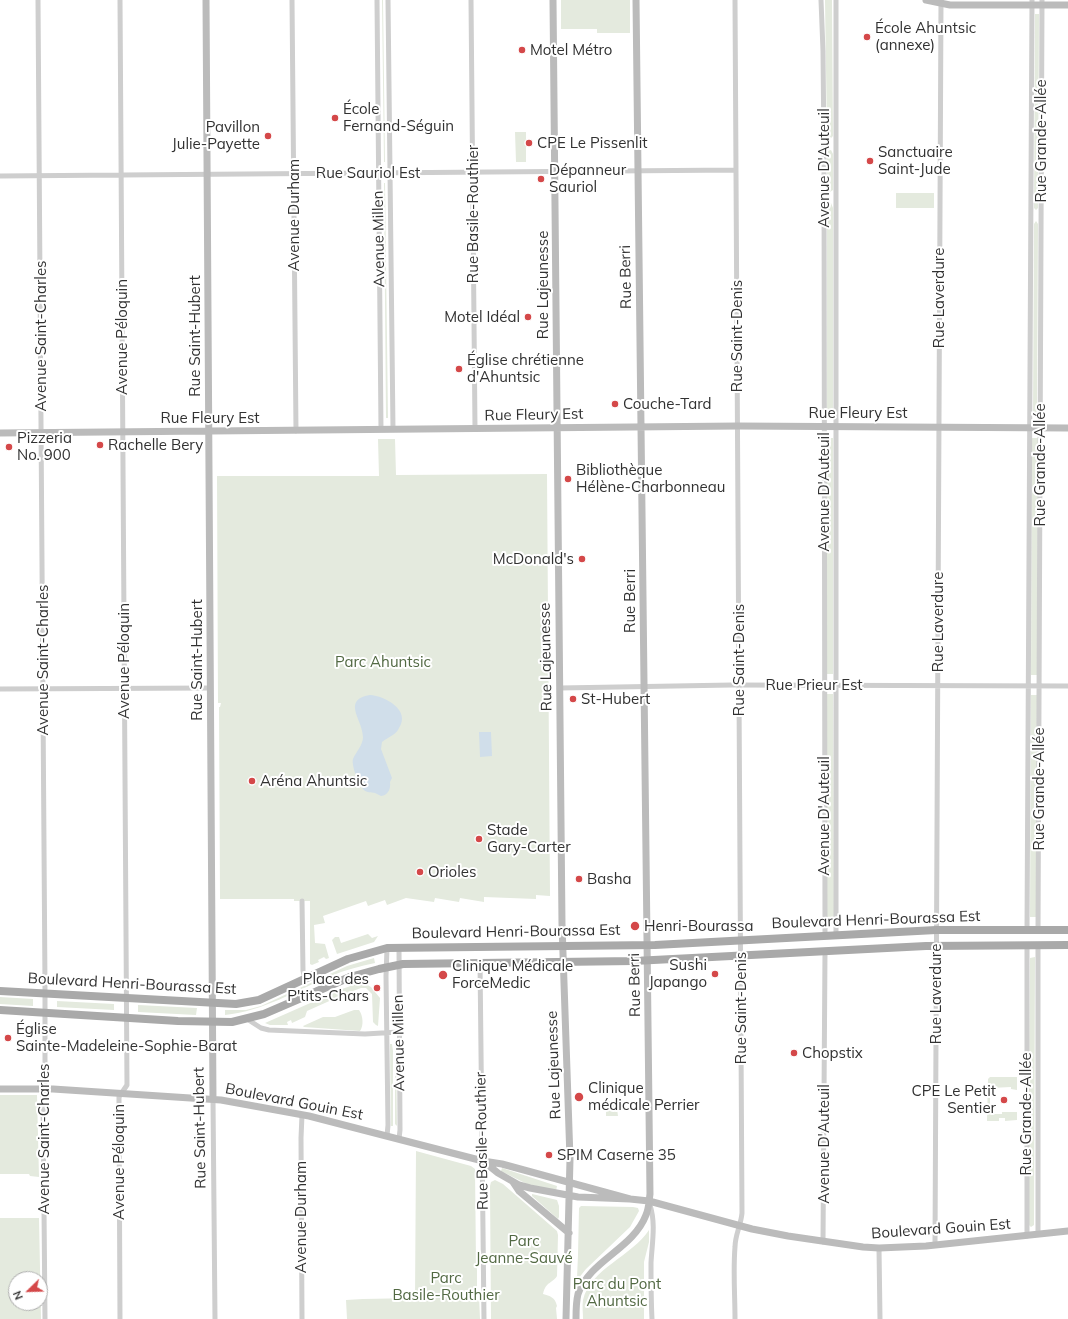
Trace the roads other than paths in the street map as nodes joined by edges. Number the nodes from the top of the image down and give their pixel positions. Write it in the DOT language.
graph roads {
  1 [pos="38,0"];
  2 [pos="120,0"];
  3 [pos="206,0"];
  4 [pos="292,0"];
  5 [pos="377,0"];
  6 [pos="388,0"];
  7 [pos="471,0"];
  8 [pos="553,0"];
  9 [pos="636,0"];
  10 [pos="735,0"];
  11 [pos="821,0"];
  12 [pos="836,0"];
  13 [pos="926,0"];
  14 [pos="941,2"];
  15 [pos="1032,3"];
  16 [pos="1042,3"];
  17 [pos="1068,5"];
  18 [pos="736,170"];
  19 [pos="555,171"];
  20 [pos="638,171"];
  21 [pos="378,172"];
  22 [pos="472,172"];
  23 [pos="294,173"];
  24 [pos="391,173"];
  25 [pos="121,174"];
  26 [pos="207,174"];
  27 [pos="40,175"];
  28 [pos="0,176"];
  29 [pos="738,426"];
  30 [pos="824,426"];
  31 [pos="836,426"];
  32 [pos="641,427"];
  33 [pos="939,427"];
  34 [pos="475,428"];
  35 [pos="557,428"];
  36 [pos="1029,428"];
  37 [pos="1040,428"];
  38 [pos="1068,428"];
  39 [pos="393,429"];
  40 [pos="381,430"];
  41 [pos="208,431"];
  42 [pos="296,431"];
  43 [pos="122,432"];
  44 [pos="0,433"];
  45 [pos="41,433"];
  46 [pos="739,685"];
  47 [pos="824,685"];
  48 [pos="836,685"];
  49 [pos="938,686"];
  50 [pos="1028,686"];
  51 [pos="1040,686"];
  52 [pos="1068,686"];
  53 [pos="644,687"];
  54 [pos="125,688"];
  55 [pos="210,688"];
  56 [pos="560,688"];
  57 [pos="0,689"];
  58 [pos="43,689"];
  59 [pos="302,901"];
  60 [pos="936,930"];
  61 [pos="1027,930"];
  62 [pos="1038,930"];
  63 [pos="1068,930"];
  64 [pos="824,936"];
  65 [pos="836,936"];
  66 [pos="740,940"];
  67 [pos="647,945"];
  68 [pos="1027,945"];
  69 [pos="1038,945"];
  70 [pos="1068,945"];
  71 [pos="563,946"];
  72 [pos="936,946"];
  73 [pos="399,947"];
  74 [pos="387,948"];
  75 [pos="825,951"];
  76 [pos="740,956"];
  77 [pos="647,961"];
  78 [pos="480,962"];
  79 [pos="563,962"];
  80 [pos="399,964"];
  81 [pos="386,967"];
  82 [pos="305,979"];
  83 [pos="0,991"];
  84 [pos="45,994"];
  85 [pos="126,998"];
  86 [pos="212,1003"];
  87 [pos="0,1010"];
  88 [pos="45,1013"];
  89 [pos="126,1017"];
  90 [pos="247,1019"];
  91 [pos="212,1021"];
  92 [pos="386,1032"];
  93 [pos="399,1032"];
  94 [pos="0,1089"];
  95 [pos="44,1089"];
  96 [pos="122,1094"];
  97 [pos="212,1099"];
  98 [pos="302,1115"];
  99 [pos="387,1136"];
  100 [pos="399,1139"];
  101 [pos="483,1161"];
  102 [pos="511,1180"];
  103 [pos="569,1183"];
  104 [pos="569,1196"];
  105 [pos="630,1199"];
  106 [pos="649,1202"];
  107 [pos="739,1226"];
  108 [pos="1068,1231"];
  109 [pos="569,1233"];
  110 [pos="1038,1234"];
  111 [pos="1027,1236"];
  112 [pos="823,1242"];
  113 [pos="935,1244"];
  114 [pos="879,1248"];
  115 [pos="566,1316"];
  116 [pos="576,1316"];
  117 [pos="45,1319"];
  118 [pos="120,1319"];
  119 [pos="215,1319"];
  120 [pos="302,1319"];
  121 [pos="484,1319"];
  122 [pos="652,1319"];
  123 [pos="735,1319"];
  124 [pos="880,1319"];
  1 -- 27 [label="street, Avenue Saint-Charles"];
  2 -- 25 [label="street, Avenue Péloquin"];
  3 -- 26 [label="main road, Rue Saint-Hubert"];
  4 -- 23 [label="street, Avenue Durham"];
  5 -- 21 [label="street, Avenue Millen"];
  6 -- 24 [label="street, Avenue Millen"];
  7 -- 22 [label="street, Rue Basile-Routhier"];
  8 -- 19 [label="main road, Rue Lajeunesse"];
  9 -- 20 [label="main road, Rue Berri"];
  10 -- 18 [label="street, Rue Saint-Denis"];
  11 -- 30 [label="street, Avenue D'Auteuil"];
  12 -- 31 [label="street, Avenue D'Auteuil"];
  13 -- 14 [label="main road"];
  14 -- 15 [label="main road"];
  14 -- 33 [label="street, Rue Laverdure"];
  15 -- 16 [label="main road"];
  15 -- 36 [label="street, Rue Grande-Allée"];
  16 -- 17 [label="main road"];
  16 -- 37 [label="street, Rue Grande-Allée"];
  18 -- 20 [label="street, Rue Sauriol Est"];
  18 -- 29 [label="street, Rue Saint-Denis"];
  19 -- 20 [label="street, Rue Sauriol Est"];
  19 -- 22 [label="street, Rue Sauriol Est"];
  19 -- 35 [label="main road, Rue Lajeunesse"];
  20 -- 32 [label="main road, Rue Berri"];
  21 -- 23 [label="street, Rue Sauriol Est"];
  21 -- 24 [label="street, Rue Sauriol Est"];
  21 -- 40 [label="street, Avenue Millen"];
  22 -- 24 [label="street, Rue Sauriol Est"];
  22 -- 34 [label="street, Rue Basile-Routhier"];
  23 -- 26 [label="street, Rue Sauriol Est"];
  23 -- 42 [label="street, Avenue Durham"];
  24 -- 39 [label="street, Avenue Millen"];
  25 -- 26 [label="street, Rue Sauriol Est"];
  25 -- 27 [label="street, Rue Sauriol Est"];
  25 -- 43 [label="street, Avenue Péloquin"];
  26 -- 41 [label="main road, Rue Saint-Hubert"];
  27 -- 28 [label="street, Rue Sauriol Est"];
  27 -- 45 [label="street, Avenue Saint-Charles"];
  29 -- 30 [label="main road, Rue Fleury Est"];
  29 -- 32 [label="main road, Rue Fleury Est"];
  29 -- 46 [label="street, Rue Saint-Denis"];
  30 -- 31 [label="main road, Rue Fleury Est"];
  30 -- 47 [label="street, Avenue D'Auteuil"];
  31 -- 33 [label="main road, Rue Fleury Est"];
  31 -- 48 [label="street, Avenue D'Auteuil"];
  32 -- 35 [label="main road, Rue Fleury Est"];
  32 -- 53 [label="main road, Rue Berri"];
  33 -- 36 [label="main road, Rue Fleury Est"];
  33 -- 49 [label="street, Rue Laverdure"];
  34 -- 35 [label="main road, Rue Fleury Est"];
  34 -- 39 [label="main road, Rue Fleury Est"];
  35 -- 56 [label="main road, Rue Lajeunesse"];
  36 -- 37 [label="main road, Rue Fleury Est"];
  36 -- 50 [label="street, Rue Grande-Allée"];
  37 -- 38 [label="main road, Rue Fleury Est"];
  37 -- 51 [label="street, Rue Grande-Allée"];
  39 -- 40 [label="main road, Rue Fleury Est"];
  40 -- 42 [label="main road, Rue Fleury Est"];
  41 -- 42 [label="main road, Rue Fleury Est"];
  41 -- 43 [label="main road, Rue Fleury Est"];
  41 -- 55 [label="main road, Rue Saint-Hubert"];
  43 -- 45 [label="main road, Rue Fleury Est"];
  43 -- 54 [label="street, Avenue Péloquin"];
  44 -- 45 [label="main road, Rue Fleury Est"];
  45 -- 58 [label="street, Avenue Saint-Charles"];
  46 -- 47 [label="street, Rue Prieur Est"];
  46 -- 53 [label="street, Rue Prieur Est"];
  46 -- 66 [label="street, Rue Saint-Denis"];
  47 -- 48 [label="street, Rue Prieur Est"];
  47 -- 64 [label="street, Avenue D'Auteuil"];
  48 -- 49 [label="street, Rue Prieur Est"];
  48 -- 65 [label="street, Avenue D'Auteuil"];
  49 -- 50 [label="street, Rue Prieur Est"];
  49 -- 60 [label="street, Rue Laverdure"];
  50 -- 51 [label="street, Rue Prieur Est"];
  50 -- 61 [label="street, Rue Grande-Allée"];
  51 -- 52 [label="street, Rue Prieur Est"];
  51 -- 62 [label="street, Rue Grande-Allée"];
  53 -- 56 [label="street, Rue Prieur Est"];
  53 -- 67 [label="main road, Rue Berri"];
  54 -- 55 [label="street"];
  54 -- 58 [label="street"];
  54 -- 85 [label="street, Avenue Péloquin"];
  55 -- 86 [label="main road, Rue Saint-Hubert"];
  56 -- 71 [label="main road, Rue Lajeunesse"];
  57 -- 58 [label="street"];
  58 -- 84 [label="street, Avenue Saint-Charles"];
  59 -- 82 [label="street"];
  60 -- 61 [label="main road, Boulevard Henri-Bourassa Est"];
  60 -- 65 [label="main road, Boulevard Henri-Bourassa Est"];
  60 -- 72 [label="street, Rue Laverdure"];
  61 -- 62 [label="main road, Boulevard Henri-Bourassa Est"];
  62 -- 63 [label="main road, Boulevard Henri-Bourassa Est"];
  64 -- 65 [label="main road, Boulevard Henri-Bourassa Est"];
  64 -- 66 [label="main road, Boulevard Henri-Bourassa Est"];
  66 -- 67 [label="main road, Boulevard Henri-Bourassa Est"];
  66 -- 76 [label="street, Rue Saint-Denis"];
  67 -- 71 [label="main road, Boulevard Henri-Bourassa Est"];
  67 -- 77 [label="main road, Rue Berri"];
  68 -- 69 [label="main road, Boulevard Henri-Bourassa Est"];
  68 -- 72 [label="main road, Boulevard Henri-Bourassa Est"];
  68 -- 111 [label="street, Rue Grande-Allée"];
  69 -- 70 [label="main road, Boulevard Henri-Bourassa Est"];
  69 -- 110 [label="street, Rue Grande-Allée"];
  71 -- 73 [label="main road, Boulevard Henri-Bourassa Est"];
  71 -- 79 [label="main road, Rue Lajeunesse"];
  72 -- 75 [label="main road, Boulevard Henri-Bourassa Est"];
  72 -- 113 [label="street, Rue Laverdure"];
  73 -- 74 [label="main road, Boulevard Henri-Bourassa Est"];
  73 -- 80 [label="street, Avenue Millen"];
  74 -- 81 [label="street, Avenue Millen"];
  74 -- 82 [label="main road, Boulevard Henri-Bourassa Est"];
  75 -- 76 [label="main road, Boulevard Henri-Bourassa Est"];
  75 -- 112 [label="street, Avenue D'Auteuil"];
  76 -- 77 [label="main road, Boulevard Henri-Bourassa Est"];
  76 -- 107 [label="street, Rue Saint-Denis"];
  77 -- 79 [label="main road, Boulevard Henri-Bourassa Est"];
  77 -- 106 [label="main road, Rue Berri"];
  78 -- 79 [label="main road, Boulevard Henri-Bourassa Est"];
  78 -- 80 [label="main road, Boulevard Henri-Bourassa Est"];
  78 -- 101 [label="street, Rue Basile-Routhier"];
  79 -- 103 [label="main road, Rue Lajeunesse"];
  80 -- 81 [label="main road, Boulevard Henri-Bourassa Est"];
  80 -- 93 [label="street, Avenue Millen"];
  81 -- 90 [label="main road, Boulevard Henri-Bourassa Est"];
  81 -- 92 [label="street, Avenue Millen"];
  82 -- 86 [label="main road, Boulevard Henri-Bourassa Est"];
  83 -- 84 [label="main road, Boulevard Henri-Bourassa Est"];
  84 -- 85 [label="main road, Boulevard Henri-Bourassa Est"];
  84 -- 88 [label="street, Avenue Saint-Charles"];
  85 -- 86 [label="main road, Boulevard Henri-Bourassa Est"];
  85 -- 89 [label="street, Avenue Péloquin"];
  86 -- 91 [label="main road, Rue Saint-Hubert"];
  87 -- 88 [label="main road, Boulevard Henri-Bourassa Est"];
  88 -- 89 [label="main road, Boulevard Henri-Bourassa Est"];
  88 -- 95 [label="street, Avenue Saint-Charles"];
  89 -- 91 [label="main road, Boulevard Henri-Bourassa Est"];
  89 -- 96 [label="street, Avenue Péloquin"];
  90 -- 91 [label="main road, Boulevard Henri-Bourassa Est"];
  90 -- 92 [label="street"];
  91 -- 97 [label="main road, Rue Saint-Hubert"];
  92 -- 93 [label="street"];
  92 -- 99 [label="street, Avenue Millen"];
  93 -- 100 [label="street, Avenue Millen"];
  94 -- 95 [label="main road, Boulevard Gouin Est"];
  95 -- 96 [label="main road, Boulevard Gouin Est"];
  95 -- 117 [label="street, Avenue Saint-Charles"];
  96 -- 97 [label="main road, Boulevard Gouin Est"];
  96 -- 118 [label="street, Avenue Péloquin"];
  97 -- 98 [label="main road, Boulevard Gouin Est"];
  97 -- 119 [label="street, Rue Saint-Hubert"];
  98 -- 99 [label="main road, Boulevard Gouin Est"];
  98 -- 120 [label="street, Avenue Durham"];
  99 -- 100 [label="main road, Boulevard Gouin Est"];
  100 -- 101 [label="main road, Boulevard Gouin Est"];
  101 -- 102 [label="main road, Boulevard Gouin Est"];
  101 -- 103 [label="main road, Boulevard Gouin Est"];
  101 -- 121 [label="street, Rue Basile-Routhier"];
  102 -- 104 [label="main road, Boulevard Gouin Est"];
  102 -- 109 [label="main road"];
  103 -- 104 [label="main road, Rue Lajeunesse"];
  103 -- 105 [label="main road, Boulevard Gouin Est"];
  104 -- 105 [label="main road, Boulevard Gouin Est"];
  104 -- 109 [label="main road, Rue Lajeunesse"];
  105 -- 106 [label="main road, Boulevard Gouin Est"];
  106 -- 107 [label="main road, Boulevard Gouin Est"];
  106 -- 116 [label="main road, Rue Berri"];
  106 -- 122 [label="street, Rue Berri"];
  107 -- 112 [label="main road, Boulevard Gouin Est"];
  107 -- 123 [label="street, Rue Saint-Denis"];
  108 -- 110 [label="main road, Boulevard Gouin Est"];
  109 -- 115 [label="main road, Rue Lajeunesse"];
  110 -- 111 [label="main road, Boulevard Gouin Est"];
  111 -- 113 [label="main road, Boulevard Gouin Est"];
  112 -- 114 [label="main road, Boulevard Gouin Est"];
  113 -- 114 [label="main road, Boulevard Gouin Est"];
  114 -- 124 [label="street"];
}
